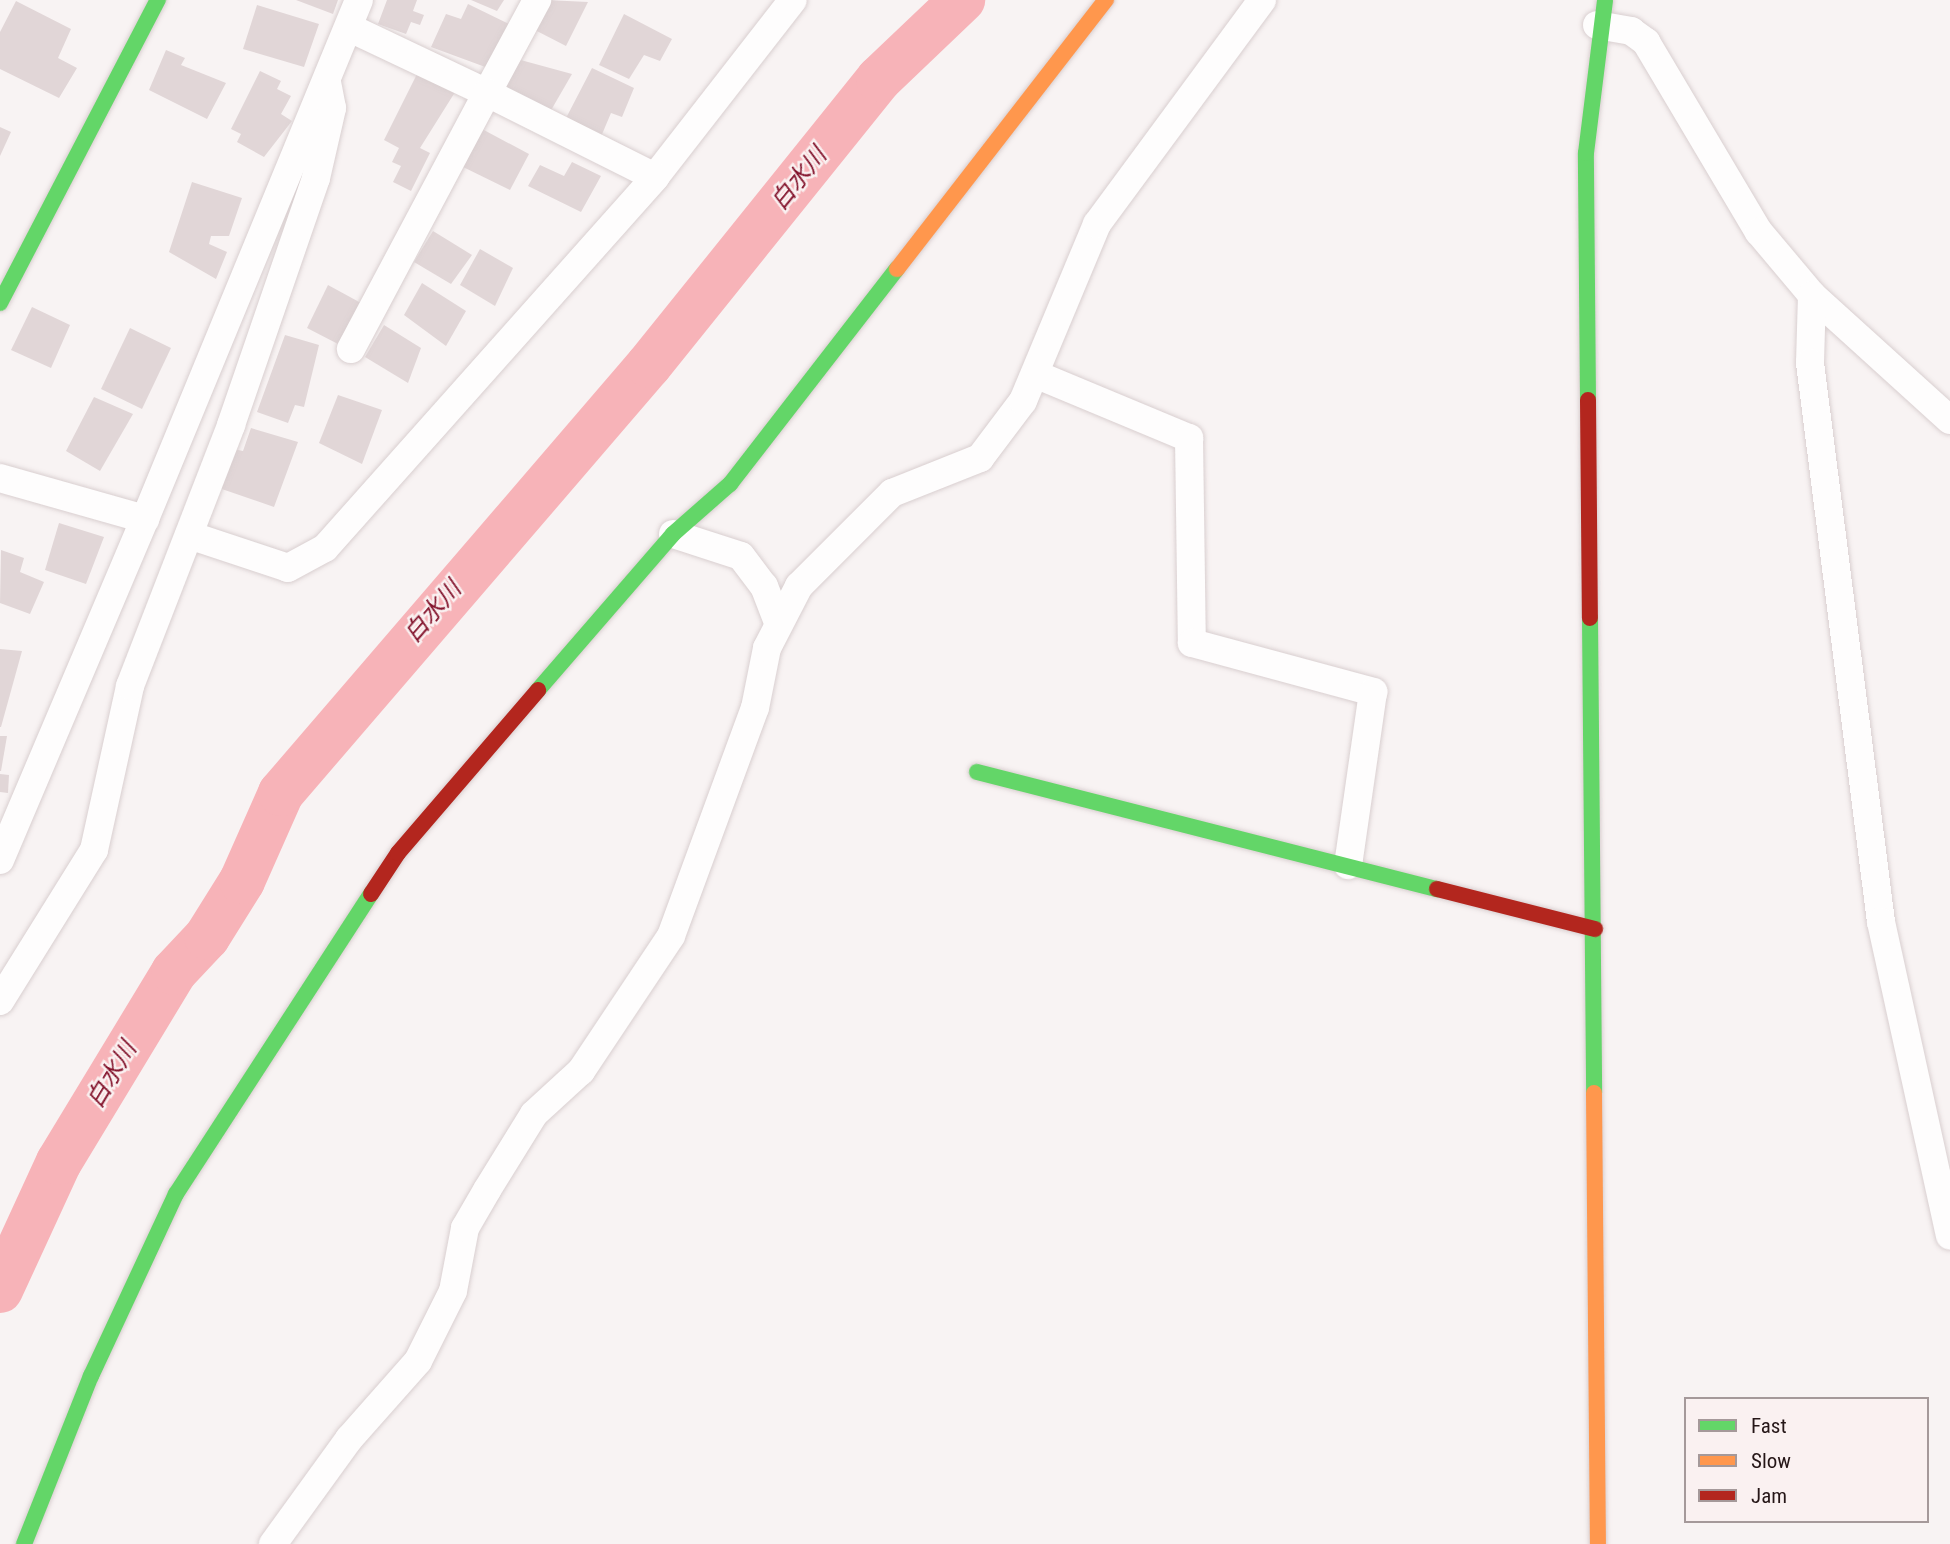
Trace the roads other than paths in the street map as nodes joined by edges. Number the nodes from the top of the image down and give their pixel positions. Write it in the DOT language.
graph roads {
  1 [pos="158,0"];
  2 [pos="359,0"];
  3 [pos="537,0"];
  4 [pos="793,0"];
  5 [pos="1106,0"];
  6 [pos="1262,0"];
  7 [pos="1601,13"];
  8 [pos="350,28"];
  9 [pos="327,83"];
  10 [pos="487,93"];
  11 [pos="655,177"];
  12 [pos="1812,295"];
  13 [pos="0,303"];
  14 [pos="351,349"];
  15 [pos="1035,374"];
  16 [pos="1950,420"];
  17 [pos="0,478"];
  18 [pos="145,519"];
  19 [pos="673,534"];
  20 [pos="189,535"];
  21 [pos="778,623"];
  22 [pos="976,772"];
  23 [pos="0,860"];
  24 [pos="1348,865"];
  25 [pos="1595,929"];
  26 [pos="0,1000"];
  27 [pos="1950,1236"];
  28 [pos="24,1544"];
  29 [pos="273,1544"];
  30 [pos="1598,1544"];
  1 -- 13 [label="street"];
  2 -- 8 [label="street"];
  3 -- 10 [label="street"];
  4 -- 11 [label="street"];
  5 -- 19 [label="street"];
  6 -- 15 [label="street"];
  7 -- 12 [label="street"];
  7 -- 25 [label="street"];
  8 -- 9 [label="street"];
  8 -- 10 [label="street"];
  9 -- 18 [label="street"];
  9 -- 20 [label="street"];
  10 -- 11 [label="street"];
  10 -- 14 [label="street"];
  11 -- 20 [label="street"];
  12 -- 16 [label="street"];
  12 -- 27 [label="street"];
  15 -- 21 [label="street"];
  15 -- 24 [label="street"];
  17 -- 18 [label="street"];
  18 -- 23 [label="street"];
  19 -- 21 [label="street"];
  19 -- 28 [label="street"];
  20 -- 26 [label="street"];
  21 -- 29 [label="street"];
  22 -- 24 [label="street"];
  24 -- 25 [label="street"];
  25 -- 30 [label="street"];
}
